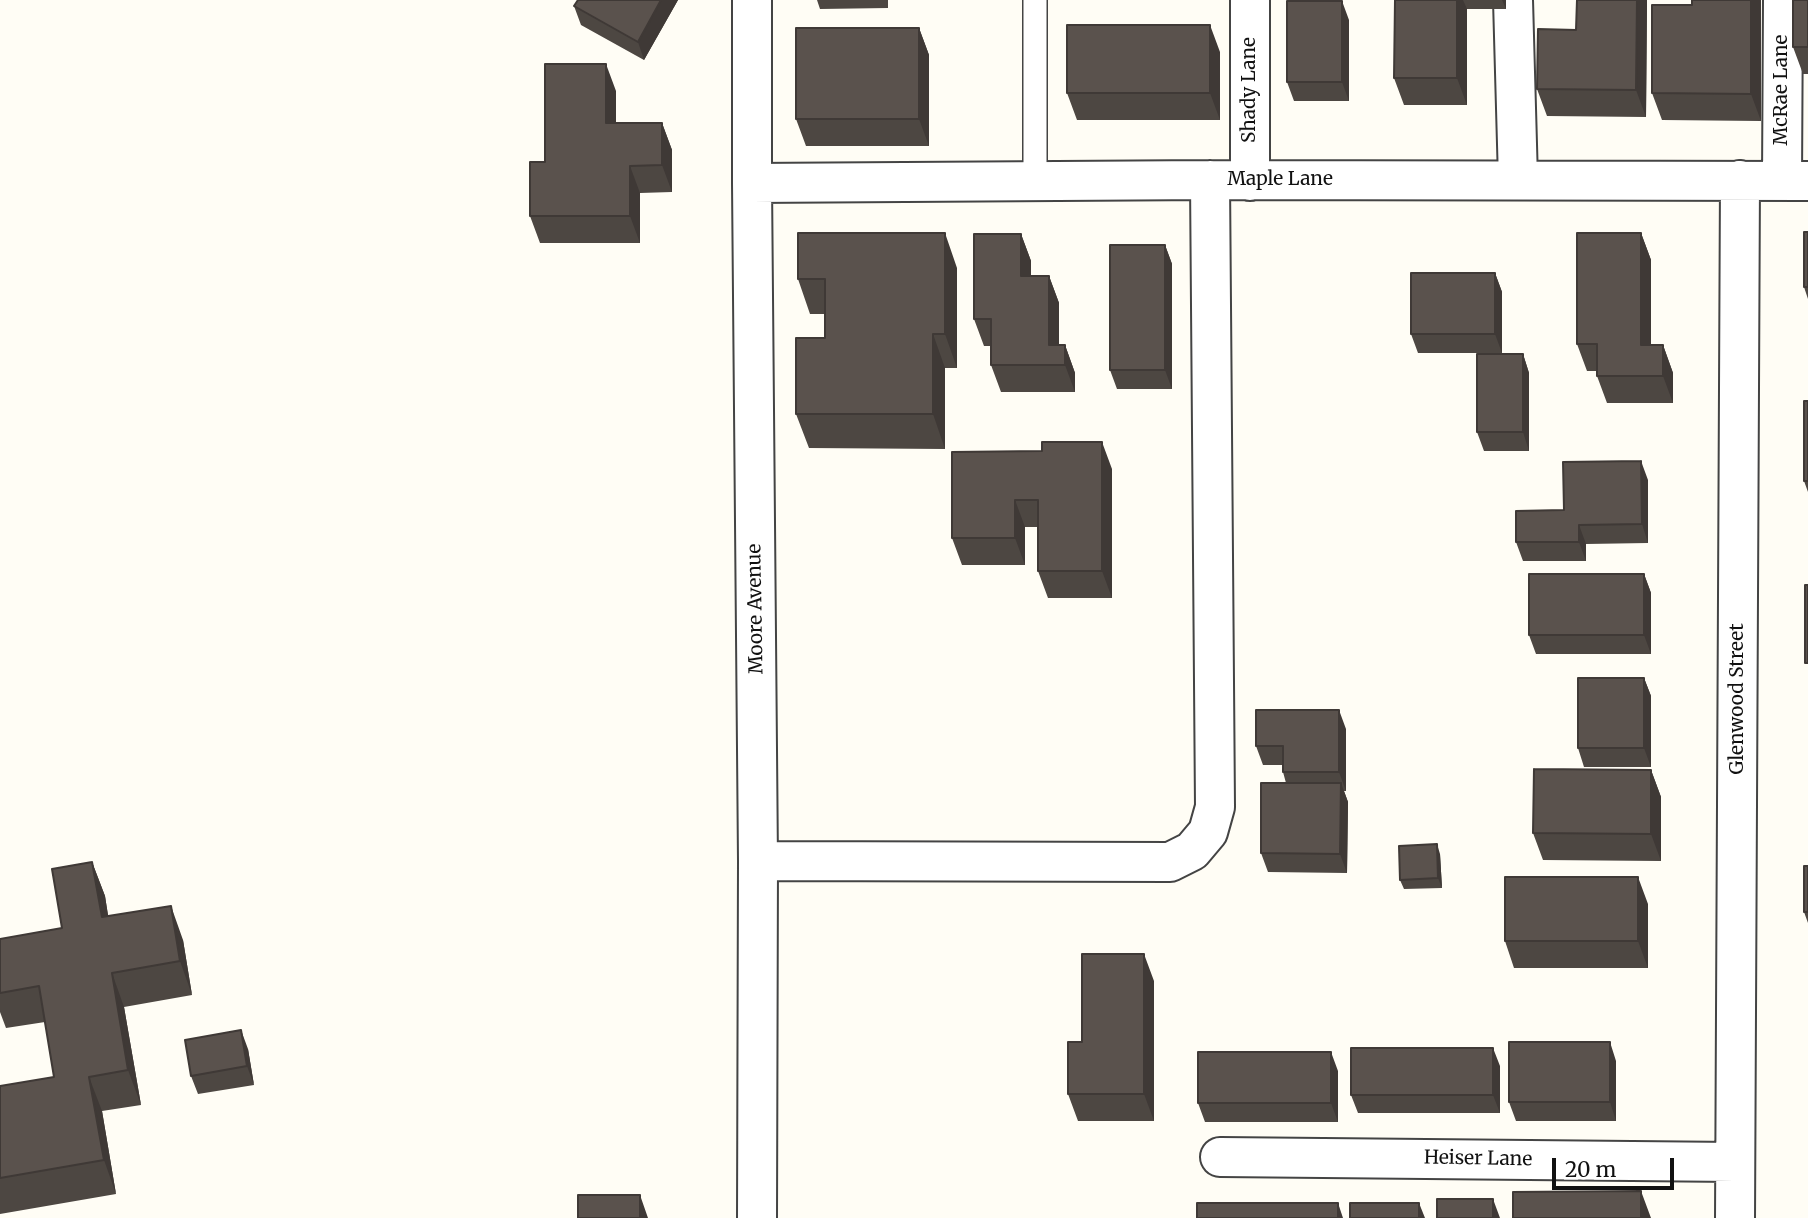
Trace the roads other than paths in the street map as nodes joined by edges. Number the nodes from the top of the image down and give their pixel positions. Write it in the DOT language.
graph roads {
  1 [pos="752,0"];
  2 [pos="1035,0"];
  3 [pos="1250,0"];
  4 [pos="1513,0"];
  5 [pos="1783,0"];
  6 [pos="1035,180"];
  7 [pos="1210,180"];
  8 [pos="1518,180"];
  9 [pos="1740,180"];
  10 [pos="1250,181"];
  11 [pos="1795,181"];
  12 [pos="752,183"];
  13 [pos="758,861"];
  14 [pos="1220,1157"];
  15 [pos="1735,1162"];
  16 [pos="757,1218"];
  17 [pos="1735,1218"];
  1 -- 12 [label="street, Moore Avenue"];
  2 -- 6 [label="lane"];
  3 -- 10 [label="street, Shady Lane"];
  4 -- 8 [label="street"];
  5 -- 11 [label="street, McRae Lane"];
  6 -- 7 [label="street, Maple Lane"];
  6 -- 12 [label="street, Maple Lane"];
  7 -- 10 [label="street, Maple Lane"];
  7 -- 13 [label="street"];
  8 -- 9 [label="street, Maple Lane"];
  8 -- 10 [label="street, Maple Lane"];
  9 -- 11 [label="street, Maple Lane"];
  9 -- 15 [label="street, Glenwood Street"];
  12 -- 13 [label="street, Moore Avenue"];
  13 -- 16 [label="street, Moore Avenue"];
  14 -- 15 [label="street, Heiser Lane"];
  15 -- 17 [label="street, Glenwood Street"];
}
